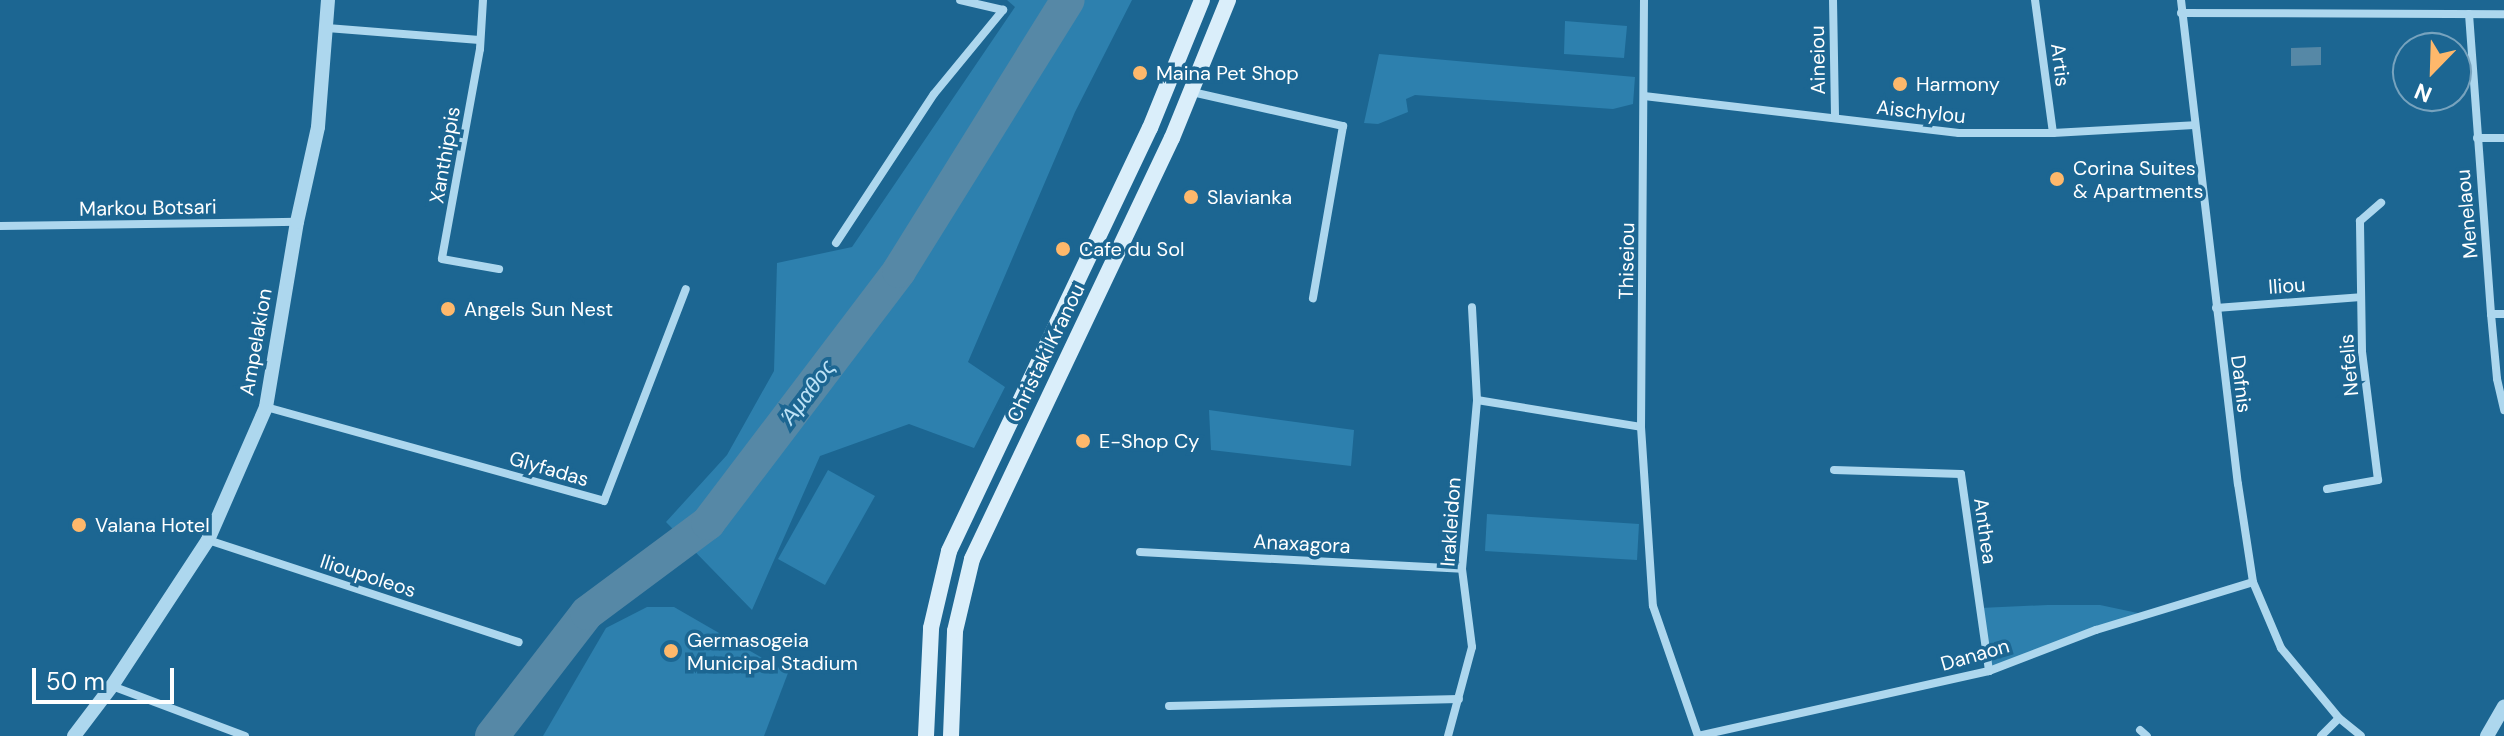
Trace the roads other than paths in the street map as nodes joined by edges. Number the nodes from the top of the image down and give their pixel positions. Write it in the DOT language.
graph roads {
  1 [pos="328,0"];
  2 [pos="483,0"];
  3 [pos="960,0"];
  4 [pos="1202,0"];
  5 [pos="1228,0"];
  6 [pos="1644,0"];
  7 [pos="1833,0"];
  8 [pos="2035,0"];
  9 [pos="2181,0"];
  10 [pos="2309,0"];
  11 [pos="2181,13"];
  12 [pos="2308,13"];
  13 [pos="2469,14"];
  14 [pos="2504,14"];
  15 [pos="327,28"];
  16 [pos="480,40"];
  17 [pos="1192,92"];
  18 [pos="1644,96"];
  19 [pos="1835,118"];
  20 [pos="2194,125"];
  21 [pos="2053,133"];
  22 [pos="2477,138"];
  23 [pos="2504,138"];
  24 [pos="2381,203"];
  25 [pos="297,222"];
  26 [pos="0,226"];
  27 [pos="836,243"];
  28 [pos="499,269"];
  29 [pos="686,289"];
  30 [pos="2361,297"];
  31 [pos="1313,298"];
  32 [pos="1472,307"];
  33 [pos="2216,308"];
  34 [pos="2491,314"];
  35 [pos="2504,314"];
  36 [pos="1477,400"];
  37 [pos="266,407"];
  38 [pos="2504,410"];
  39 [pos="1641,427"];
  40 [pos="1834,470"];
  41 [pos="2327,489"];
  42 [pos="208,540"];
  43 [pos="1140,552"];
  44 [pos="1462,569"];
  45 [pos="2253,582"];
  46 [pos="519,642"];
  47 [pos="1989,671"];
  48 [pos="112,686"];
  49 [pos="1459,699"];
  50 [pos="1169,706"];
  51 [pos="2504,707"];
  52 [pos="2339,718"];
  53 [pos="74,736"];
  54 [pos="245,736"];
  55 [pos="926,736"];
  56 [pos="951,736"];
  57 [pos="1448,736"];
  58 [pos="1698,736"];
  59 [pos="2321,736"];
  60 [pos="2361,736"];
  61 [pos="2487,736"];
  1 -- 15 [label="street, Ampelakion"];
  2 -- 16 [label="street, Xanthippis"];
  3 -- 27 [label="street"];
  4 -- 55 [label="main road, Christaki Kranou"];
  5 -- 17 [label="main road, Christaki Kranou"];
  6 -- 18 [label="street, Thiseiou"];
  7 -- 19 [label="street, Aineiou"];
  8 -- 21 [label="street, Artis"];
  9 -- 11 [label="street, Dafnis"];
  10 -- 12 [label="street"];
  11 -- 12 [label="street"];
  11 -- 20 [label="street, Dafnis"];
  12 -- 13 [label="street"];
  13 -- 14 [label="street"];
  13 -- 22 [label="street, Menelaou"];
  15 -- 16 [label="street"];
  15 -- 25 [label="street, Ampelakion"];
  16 -- 28 [label="street, Xanthippis"];
  17 -- 31 [label="street"];
  17 -- 56 [label="main road, Christaki Kranou"];
  18 -- 19 [label="street, Aischylou"];
  18 -- 39 [label="street, Thiseiou"];
  19 -- 21 [label="street, Aischylou"];
  20 -- 21 [label="street, Aischylou"];
  20 -- 33 [label="street, Dafnis"];
  22 -- 23 [label="street"];
  22 -- 34 [label="street, Menelaou"];
  24 -- 30 [label="street, Nefelis"];
  25 -- 26 [label="street, Markou Botsari"];
  25 -- 37 [label="street, Ampelakion"];
  29 -- 37 [label="street, Glyfadas"];
  30 -- 33 [label="street, Iliou"];
  30 -- 41 [label="street, Nefelis"];
  32 -- 36 [label="street, Irakleidon"];
  33 -- 45 [label="street, Dafnis"];
  34 -- 35 [label="street"];
  34 -- 38 [label="street, Menelaou"];
  36 -- 39 [label="street"];
  36 -- 44 [label="street, Irakleidon"];
  37 -- 42 [label="street, Ampelakion"];
  39 -- 58 [label="street, Thiseiou"];
  40 -- 47 [label="street, Anthea"];
  42 -- 46 [label="street, Ilioupoleos"];
  42 -- 48 [label="street, Ampelakion"];
  43 -- 44 [label="street, Anaxagora"];
  44 -- 49 [label="street, Irakleidon"];
  45 -- 47 [label="street, Danaon"];
  45 -- 52 [label="street, Dafnis"];
  47 -- 58 [label="street, Danaon"];
  48 -- 53 [label="street, Ampelakion"];
  48 -- 54 [label="street"];
  49 -- 50 [label="street"];
  49 -- 57 [label="street, Irakleidon"];
  51 -- 61 [label="street"];
  52 -- 59 [label="street"];
  52 -- 60 [label="street, Dafnis"];
}
